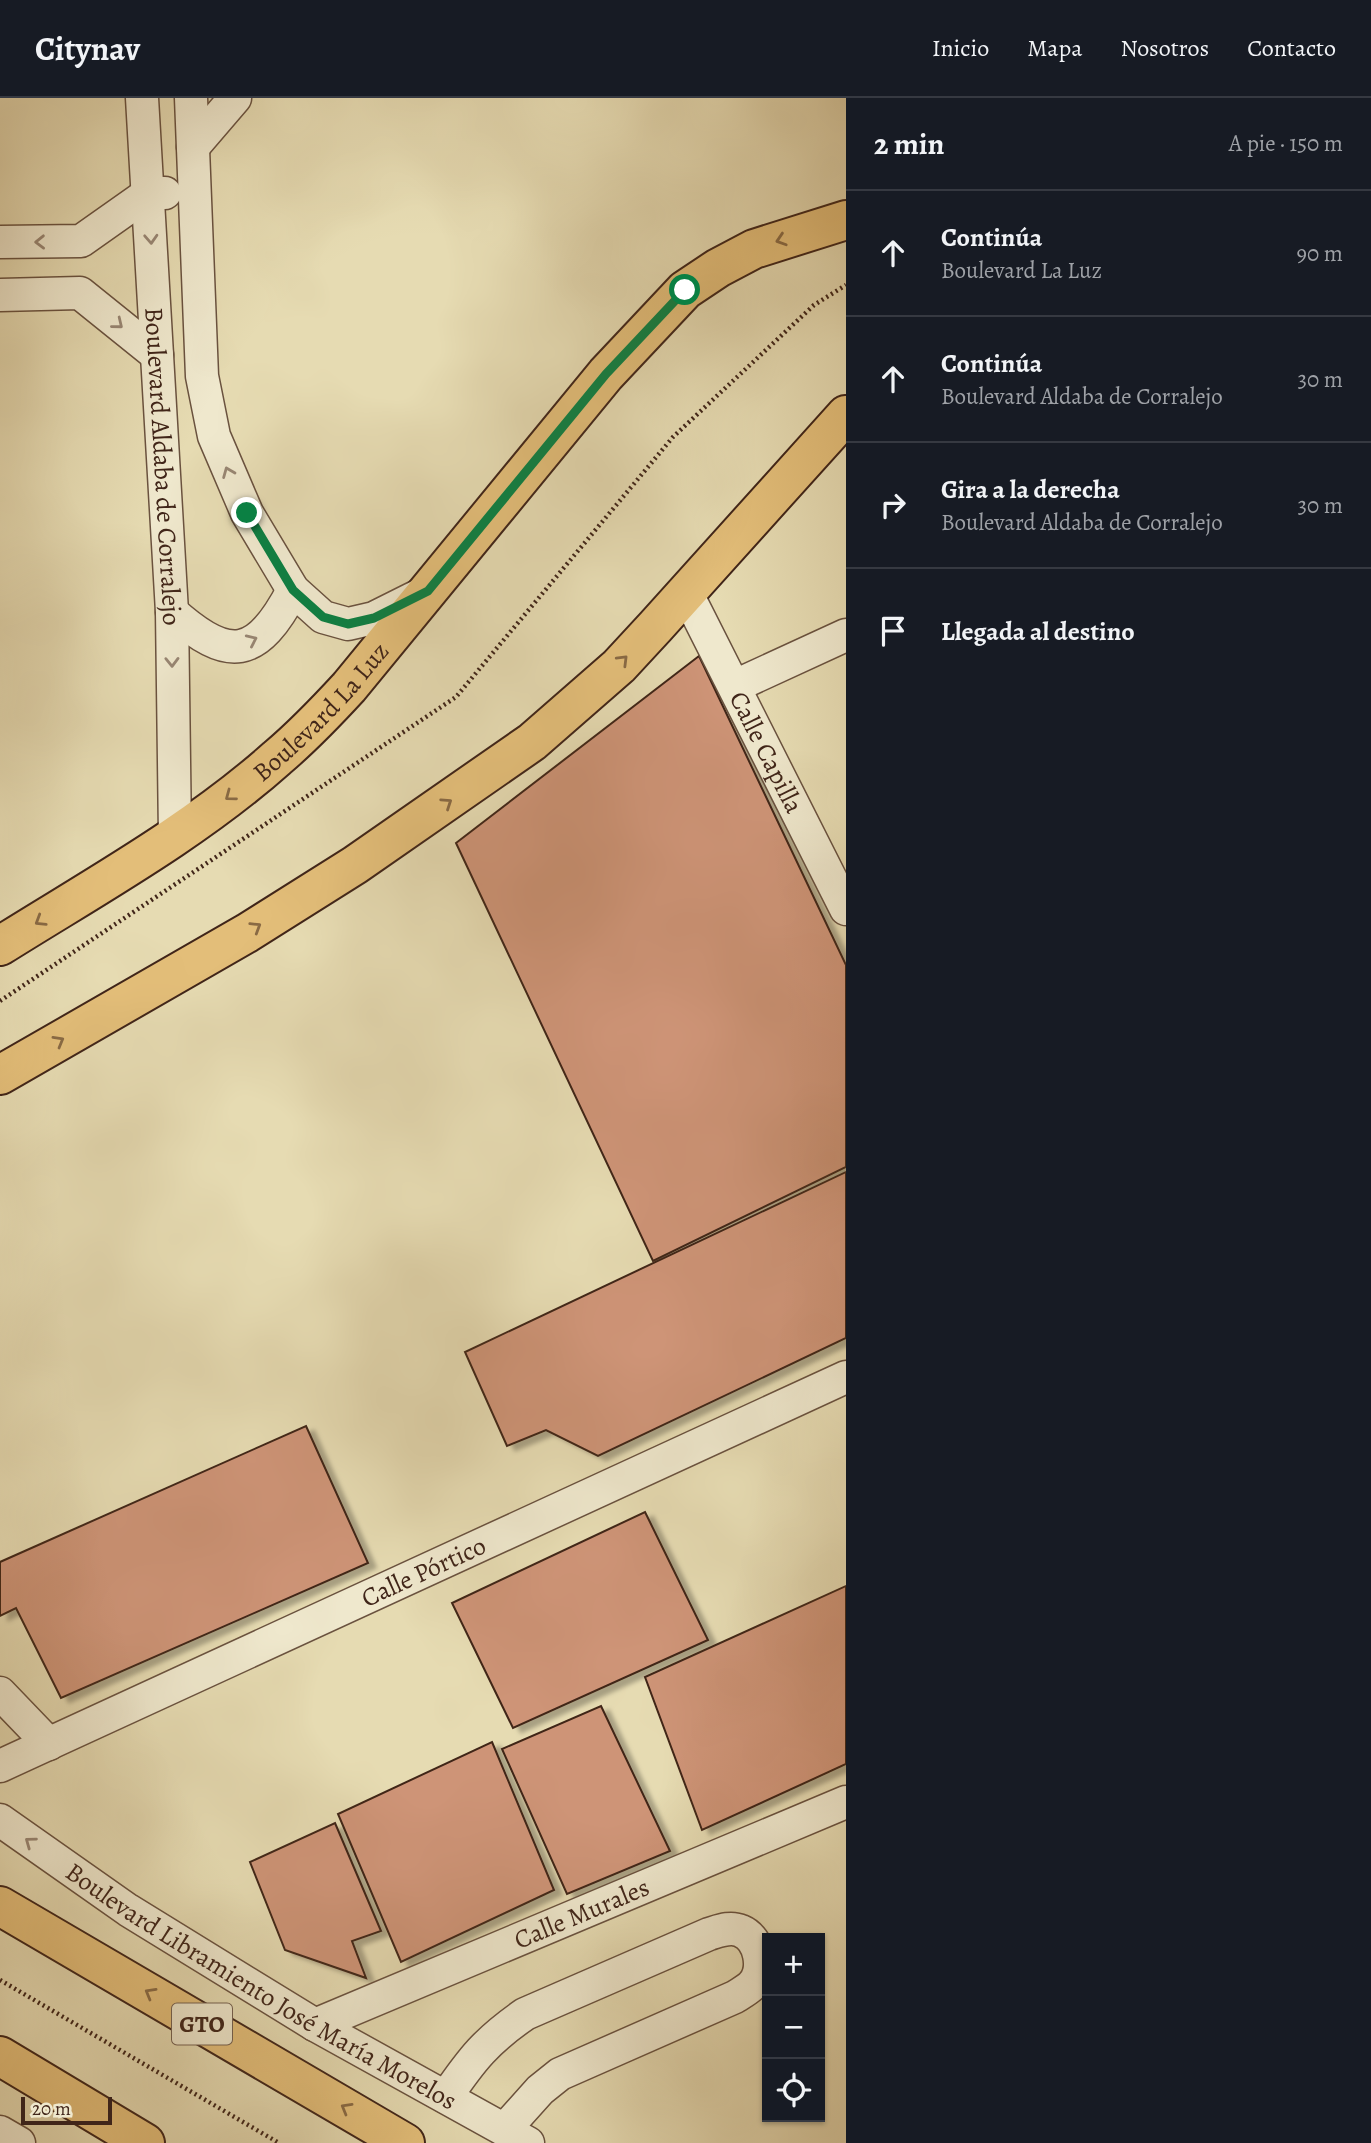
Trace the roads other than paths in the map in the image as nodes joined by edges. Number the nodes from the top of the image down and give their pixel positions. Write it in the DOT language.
graph roads {
  1 [pos="142,98"];
  2 [pos="191,98"];
  3 [pos="235,98"];
  4 [pos="193,147"];
  5 [pos="149,193"];
  6 [pos="194,193"];
  7 [pos="846,220"];
  8 [pos="81,241"];
  9 [pos="0,242"];
  10 [pos="79,293"];
  11 [pos="0,295"];
  12 [pos="157,355"];
  13 [pos="846,415"];
  14 [pos="293,590"];
  15 [pos="428,591"];
  16 [pos="687,594"];
  17 [pos="172,612"];
  18 [pos="846,635"];
  19 [pos="735,686"];
  20 [pos="175,836"];
  21 [pos="846,909"];
  22 [pos="0,946"];
  23 [pos="0,1075"];
  24 [pos="846,1377"];
  25 [pos="0,1693"];
  26 [pos="49,1744"];
  27 [pos="0,1766"];
  28 [pos="846,1802"];
  29 [pos="0,1820"];
  30 [pos="0,1906"];
  31 [pos="315,2025"];
  32 [pos="0,2056"];
  33 [pos="446,2097"];
  34 [pos="516,2136"];
  35 [pos="145,2143"];
  36 [pos="405,2143"];
  1 -- 5 [label="street, Boulevard Aldaba de Corralejo"];
  2 -- 4 [label="street, Boulevard Aldaba de Corralejo"];
  3 -- 4 [label="street"];
  4 -- 6 [label="street, Boulevard Aldaba de Corralejo"];
  5 -- 6 [label="street"];
  5 -- 8 [label="street"];
  5 -- 12 [label="street, Boulevard Aldaba de Corralejo, one-way"];
  14 -- 6 [label="street, Boulevard Aldaba de Corralejo, one-way"];
  7 -- 15 [label="main road, Boulevard La Luz, one-way"];
  8 -- 9 [label="street, one-way"];
  8 -- 10 [label="street"];
  10 -- 11 [label="street"];
  10 -- 12 [label="street, one-way"];
  12 -- 17 [label="street, Boulevard Aldaba de Corralejo"];
  13 -- 16 [label="main road"];
  14 -- 15 [label="street, Boulevard Aldaba de Corralejo"];
  17 -- 14 [label="street, one-way"];
  15 -- 20 [label="main road, Boulevard La Luz, one-way"];
  16 -- 19 [label="street, Calle Capilla"];
  23 -- 16 [label="main road, one-way"];
  17 -- 20 [label="street, Boulevard Aldaba de Corralejo, one-way"];
  18 -- 19 [label="street"];
  19 -- 21 [label="street, Calle Capilla"];
  20 -- 22 [label="main road, Boulevard La Luz, one-way"];
  24 -- 26 [label="street, Calle Pórtico"];
  25 -- 26 [label="street"];
  26 -- 27 [label="street, Calle Pórtico"];
  28 -- 31 [label="street, Calle Murales"];
  31 -- 29 [label="street, Boulevard Libramiento José María Morelos, one-way"];
  36 -- 30 [label="main road, GTO, one-way"];
  31 -- 33 [label="street, Boulevard Libramiento José María Morelos"];
  32 -- 35 [label="main road"];
  33 -- 34 [label="street, Boulevard Libramiento José María Morelos"];
  33 -- 34 [label="street"];
}
